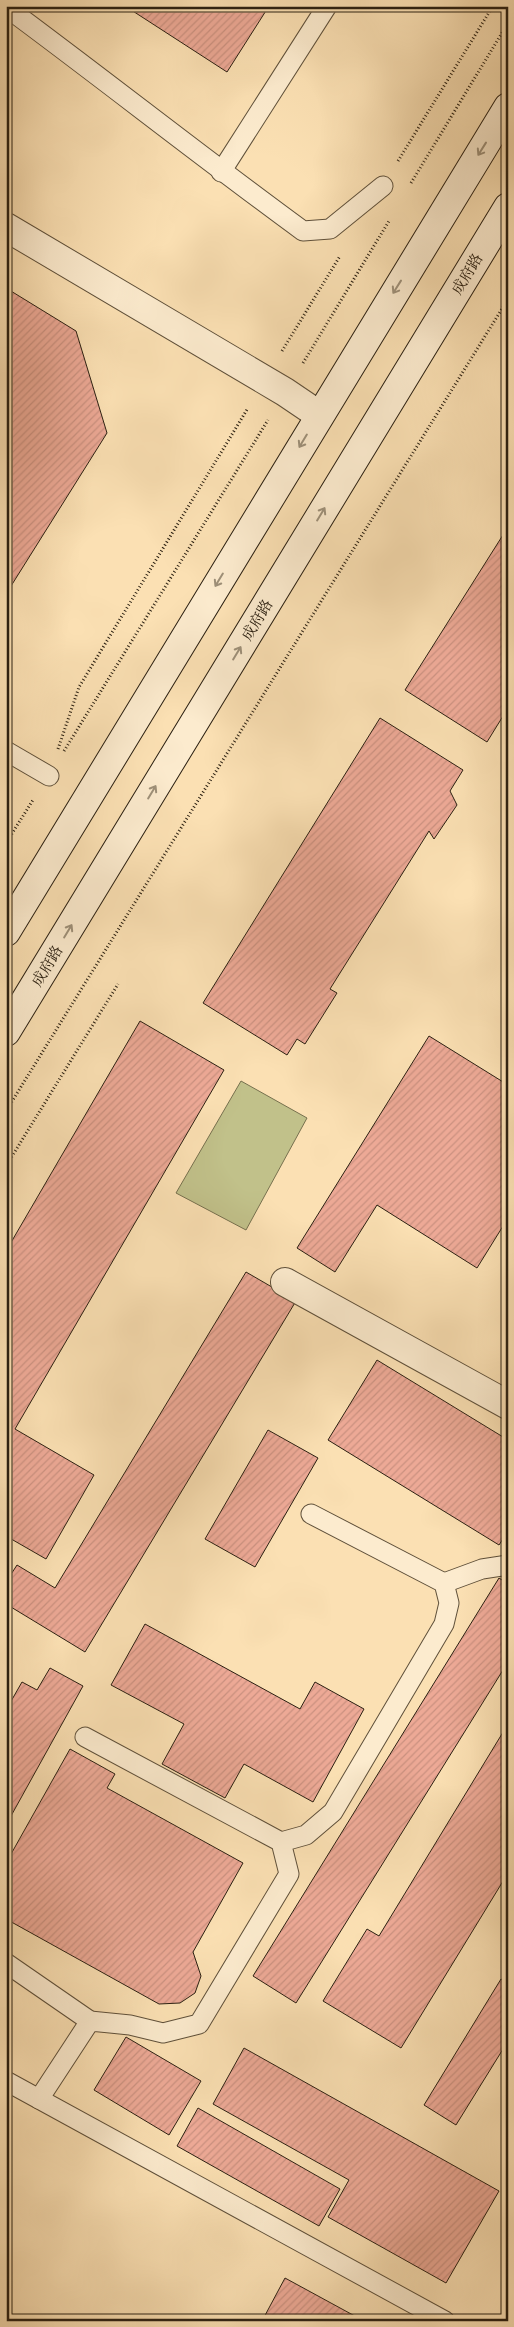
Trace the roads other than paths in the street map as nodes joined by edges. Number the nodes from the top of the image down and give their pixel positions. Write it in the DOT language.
graph roads {
  1 [pos="327,6"];
  2 [pos="6,8"];
  3 [pos="508,107"];
  4 [pos="221,172"];
  5 [pos="383,186"];
  6 [pos="508,208"];
  7 [pos="6,227"];
  8 [pos="319,415"];
  9 [pos="6,751"];
  10 [pos="49,776"];
  11 [pos="6,932"];
  12 [pos="6,1032"];
  13 [pos="285,1282"];
  14 [pos="508,1405"];
  15 [pos="311,1514"];
  16 [pos="508,1565"];
  17 [pos="444,1583"];
  18 [pos="85,1737"];
  19 [pos="281,1842"];
  20 [pos="6,1963"];
  21 [pos="90,2021"];
  22 [pos="6,2081"];
  23 [pos="39,2099"];
  24 [pos="445,2321"];
  1 -- 4 [label="lane"];
  2 -- 4 [label="lane"];
  3 -- 8 [label="main road, one-way"];
  4 -- 5 [label="lane"];
  12 -- 6 [label="main road, 成府路, one-way"];
  7 -- 8 [label="main road"];
  8 -- 11 [label="main road, one-way"];
  9 -- 10 [label="lane"];
  13 -- 14 [label="main road"];
  15 -- 17 [label="lane"];
  16 -- 17 [label="lane"];
  17 -- 19 [label="lane"];
  18 -- 19 [label="lane"];
  19 -- 21 [label="lane"];
  20 -- 21 [label="lane"];
  21 -- 23 [label="lane"];
  22 -- 23 [label="lane"];
  23 -- 24 [label="lane"];
}
